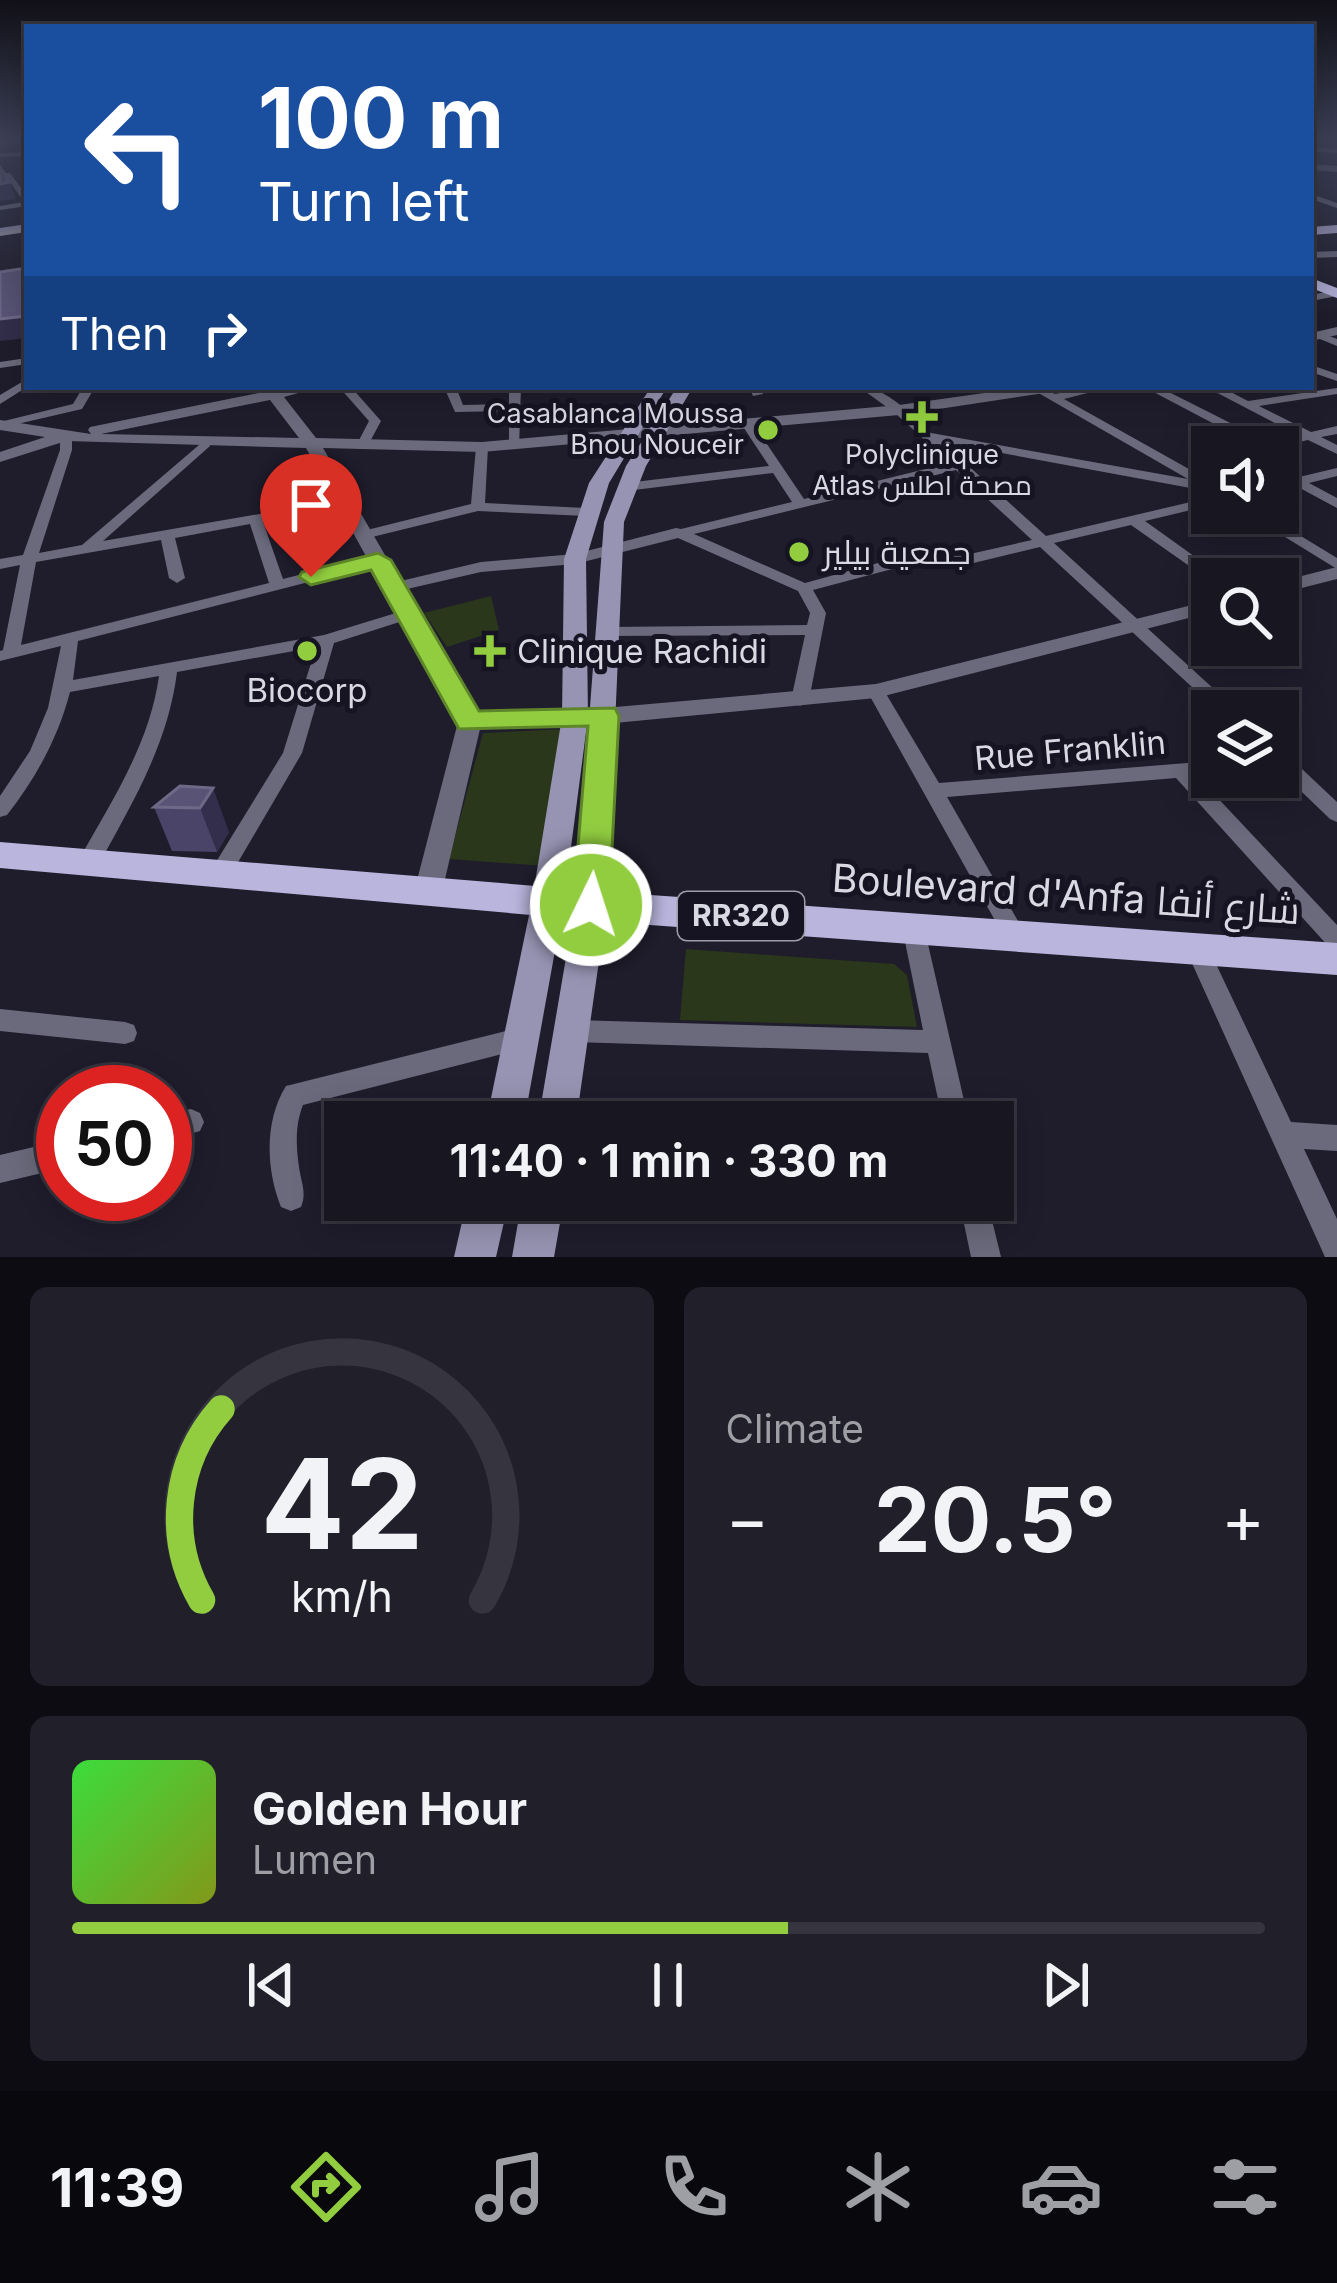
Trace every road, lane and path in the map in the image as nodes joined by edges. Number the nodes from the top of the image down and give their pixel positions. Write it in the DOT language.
graph roads {
  1 [pos="1337,331"];
  2 [pos="1315,336"];
  3 [pos="1337,343"];
  4 [pos="88,390"];
  5 [pos="348,390"];
  6 [pos="451,390"];
  7 [pos="515,390"];
  8 [pos="658,390"];
  9 [pos="682,390"];
  10 [pos="869,390"];
  11 [pos="1156,390"];
  12 [pos="1218,390"];
  13 [pos="272,391"];
  14 [pos="1046,391"];
  15 [pos="1337,391"];
  16 [pos="1247,404"];
  17 [pos="516,407"];
  18 [pos="899,410"];
  19 [pos="2,425"];
  20 [pos="748,425"];
  21 [pos="1337,430"];
  22 [pos="643,435"];
  23 [pos="66,436"];
  24 [pos="927,436"];
  25 [pos="1307,436"];
  26 [pos="206,443"];
  27 [pos="313,444"];
  28 [pos="515,445"];
  29 [pos="362,446"];
  30 [pos="482,447"];
  31 [pos="1337,450"];
  32 [pos="0,457"];
  33 [pos="959,465"];
  34 [pos="778,470"];
  35 [pos="1337,472"];
  36 [pos="1191,476"];
  37 [pos="1299,481"];
  38 [pos="1299,482"];
  39 [pos="1191,484"];
  40 [pos="626,487"];
  41 [pos="799,502"];
  42 [pos="346,503"];
  43 [pos="1337,504"];
  44 [pos="1191,506"];
  45 [pos="478,507"];
  46 [pos="586,512"];
  47 [pos="255,519"];
  48 [pos="1132,519"];
  49 [pos="676,532"];
  50 [pos="1285,534"];
  51 [pos="167,535"];
  52 [pos="364,536"];
  53 [pos="1042,541"];
  54 [pos="85,549"];
  55 [pos="610,551"];
  56 [pos="29,559"];
  57 [pos="575,559"];
  58 [pos="378,560"];
  59 [pos="1191,560"];
  60 [pos="0,564"];
  61 [pos="1337,568"];
  62 [pos="177,578"];
  63 [pos="1299,581"];
  64 [pos="278,586"];
  65 [pos="394,587"];
  66 [pos="804,588"];
  67 [pos="1191,612"];
  68 [pos="409,614"];
  69 [pos="1138,626"];
  70 [pos="816,630"];
  71 [pos="606,632"];
  72 [pos="70,638"];
  73 [pos="326,640"];
  74 [pos="5,654"];
  75 [pos="169,667"];
  76 [pos="66,687"];
  77 [pos="1206,690"];
  78 [pos="876,691"];
  79 [pos="800,700"];
  80 [pos="604,716"];
  81 [pos="575,717"];
  82 [pos="470,722"];
  83 [pos="1191,770"];
  84 [pos="1181,771"];
  85 [pos="1299,779"];
  86 [pos="933,791"];
  87 [pos="0,810"];
  88 [pos="1337,814"];
  89 [pos="0,855"];
  90 [pos="87,865"];
  91 [pos="219,875"];
  92 [pos="428,892"];
  93 [pos="548,902"];
  94 [pos="591,905"];
  95 [pos="913,928"];
  96 [pos="1016,936"];
  97 [pos="1337,940"];
  98 [pos="1198,950"];
  99 [pos="1337,959"];
  100 [pos="0,1020"];
  101 [pos="574,1031"];
  102 [pos="125,1033"];
  103 [pos="523,1038"];
  104 [pos="938,1042"];
  105 [pos="510,1101"];
  106 [pos="561,1101"];
  107 [pos="951,1101"];
  108 [pos="1283,1135"];
  109 [pos="1337,1138"];
  110 [pos="36,1160"];
  111 [pos="0,1169"];
  112 [pos="291,1197"];
  113 [pos="484,1221"];
  114 [pos="539,1221"];
  115 [pos="978,1221"];
  116 [pos="1337,1251"];
  117 [pos="476,1257"];
  118 [pos="533,1257"];
  119 [pos="986,1257"];
  1 -- 2 [label="street"];
  2 -- 3 [label="street"];
  4 -- 19 [label="street"];
  5 -- 29 [label="street"];
  6 -- 17 [label="street"];
  7 -- 17 [label="street"];
  8 -- 22 [label="main road"];
  9 -- 22 [label="main road"];
  10 -- 18 [label="street"];
  11 -- 25 [label="street"];
  12 -- 16 [label="street"];
  13 -- 23 [label="street"];
  13 -- 27 [label="street"];
  14 -- 18 [label="street"];
  14 -- 36 [label="street"];
  15 -- 16 [label="street"];
  16 -- 25 [label="street"];
  17 -- 28 [label="street"];
  18 -- 20 [label="street"];
  18 -- 24 [label="street"];
  19 -- 23 [label="street"];
  20 -- 22 [label="street"];
  20 -- 34 [label="street"];
  21 -- 25 [label="street"];
  22 -- 28 [label="street"];
  22 -- 40 [label="main road"];
  22 -- 46 [label="main road"];
  23 -- 26 [label="street"];
  23 -- 32 [label="street"];
  23 -- 56 [label="street"];
  24 -- 33 [label="street"];
  24 -- 39 [label="street"];
  25 -- 31 [label="street"];
  26 -- 27 [label="street"];
  26 -- 54 [label="street"];
  27 -- 29 [label="street"];
  27 -- 42 [label="street"];
  28 -- 30 [label="street"];
  29 -- 30 [label="street"];
  30 -- 45 [label="street"];
  33 -- 41 [label="street"];
  33 -- 53 [label="street"];
  34 -- 40 [label="street"];
  34 -- 41 [label="street"];
  35 -- 37 [label="street"];
  38 -- 43 [label="street"];
  40 -- 55 [label="main road"];
  41 -- 49 [label="street"];
  42 -- 47 [label="street"];
  42 -- 52 [label="street"];
  44 -- 48 [label="street"];
  45 -- 46 [label="street"];
  45 -- 52 [label="street"];
  46 -- 57 [label="main road"];
  47 -- 51 [label="street"];
  47 -- 64 [label="street"];
  48 -- 53 [label="street"];
  48 -- 59 [label="street"];
  49 -- 55 [label="street"];
  49 -- 66 [label="street"];
  50 -- 61 [label="street"];
  51 -- 54 [label="street"];
  51 -- 62 [label="street"];
  52 -- 58 [label="street"];
  53 -- 66 [label="street"];
  53 -- 69 [label="street"];
  54 -- 56 [label="street"];
  55 -- 57 [label="street"];
  55 -- 71 [label="main road"];
  56 -- 60 [label="street"];
  56 -- 74 [label="street"];
  57 -- 65 [label="street"];
  57 -- 81 [label="main road"];
  58 -- 64 [label="street"];
  58 -- 65 [label="street"];
  61 -- 63 [label="street"];
  64 -- 72 [label="street"];
  65 -- 68 [label="street"];
  66 -- 70 [label="street"];
  67 -- 69 [label="street"];
  68 -- 73 [label="street"];
  68 -- 82 [label="street"];
  69 -- 77 [label="street"];
  69 -- 78 [label="street"];
  70 -- 71 [label="street"];
  70 -- 79 [label="street"];
  71 -- 80 [label="main road"];
  72 -- 74 [label="street"];
  72 -- 76 [label="street"];
  73 -- 75 [label="street"];
  73 -- 91 [label="street"];
  75 -- 76 [label="street"];
  75 -- 90 [label="street"];
  76 -- 87 [label="street"];
  78 -- 79 [label="street"];
  78 -- 86 [label="street"];
  79 -- 80 [label="street"];
  80 -- 81 [label="street"];
  80 -- 94 [label="main road"];
  81 -- 82 [label="street"];
  81 -- 93 [label="main road"];
  82 -- 92 [label="street"];
  83 -- 84 [label="street, Rue Franklin"];
  84 -- 86 [label="street, Rue Franklin"];
  84 -- 97 [label="street"];
  85 -- 88 [label="street"];
  86 -- 96 [label="street"];
  89 -- 90 [label="main road, Boulevard d'Anfa شارع أنفا / RR320"];
  90 -- 91 [label="main road, Boulevard d'Anfa شارع أنفا / RR320"];
  91 -- 92 [label="main road, Boulevard d'Anfa شارع أنفا / RR320"];
  92 -- 93 [label="main road, Boulevard d'Anfa شارع أنفا / RR320"];
  93 -- 94 [label="main road, Boulevard d'Anfa شارع أنفا / RR320"];
  93 -- 103 [label="main road"];
  94 -- 95 [label="main road, Boulevard d'Anfa شارع أنفا / RR320"];
  94 -- 101 [label="main road"];
  95 -- 96 [label="main road, Boulevard d'Anfa شارع أنفا / RR320"];
  95 -- 104 [label="street"];
  96 -- 98 [label="main road, Boulevard d'Anfa شارع أنفا / RR320"];
  98 -- 99 [label="main road, Boulevard d'Anfa شارع أنفا / RR320"];
  98 -- 108 [label="street"];
  100 -- 102 [label="street"];
  101 -- 104 [label="street"];
  101 -- 106 [label="main road"];
  103 -- 105 [label="main road"];
  103 -- 112 [label="street"];
  104 -- 107 [label="street"];
  108 -- 109 [label="street"];
  108 -- 116 [label="street"];
  110 -- 111 [label="street"];
  113 -- 117 [label="main road"];
  114 -- 118 [label="main road"];
  115 -- 119 [label="street"];
}
